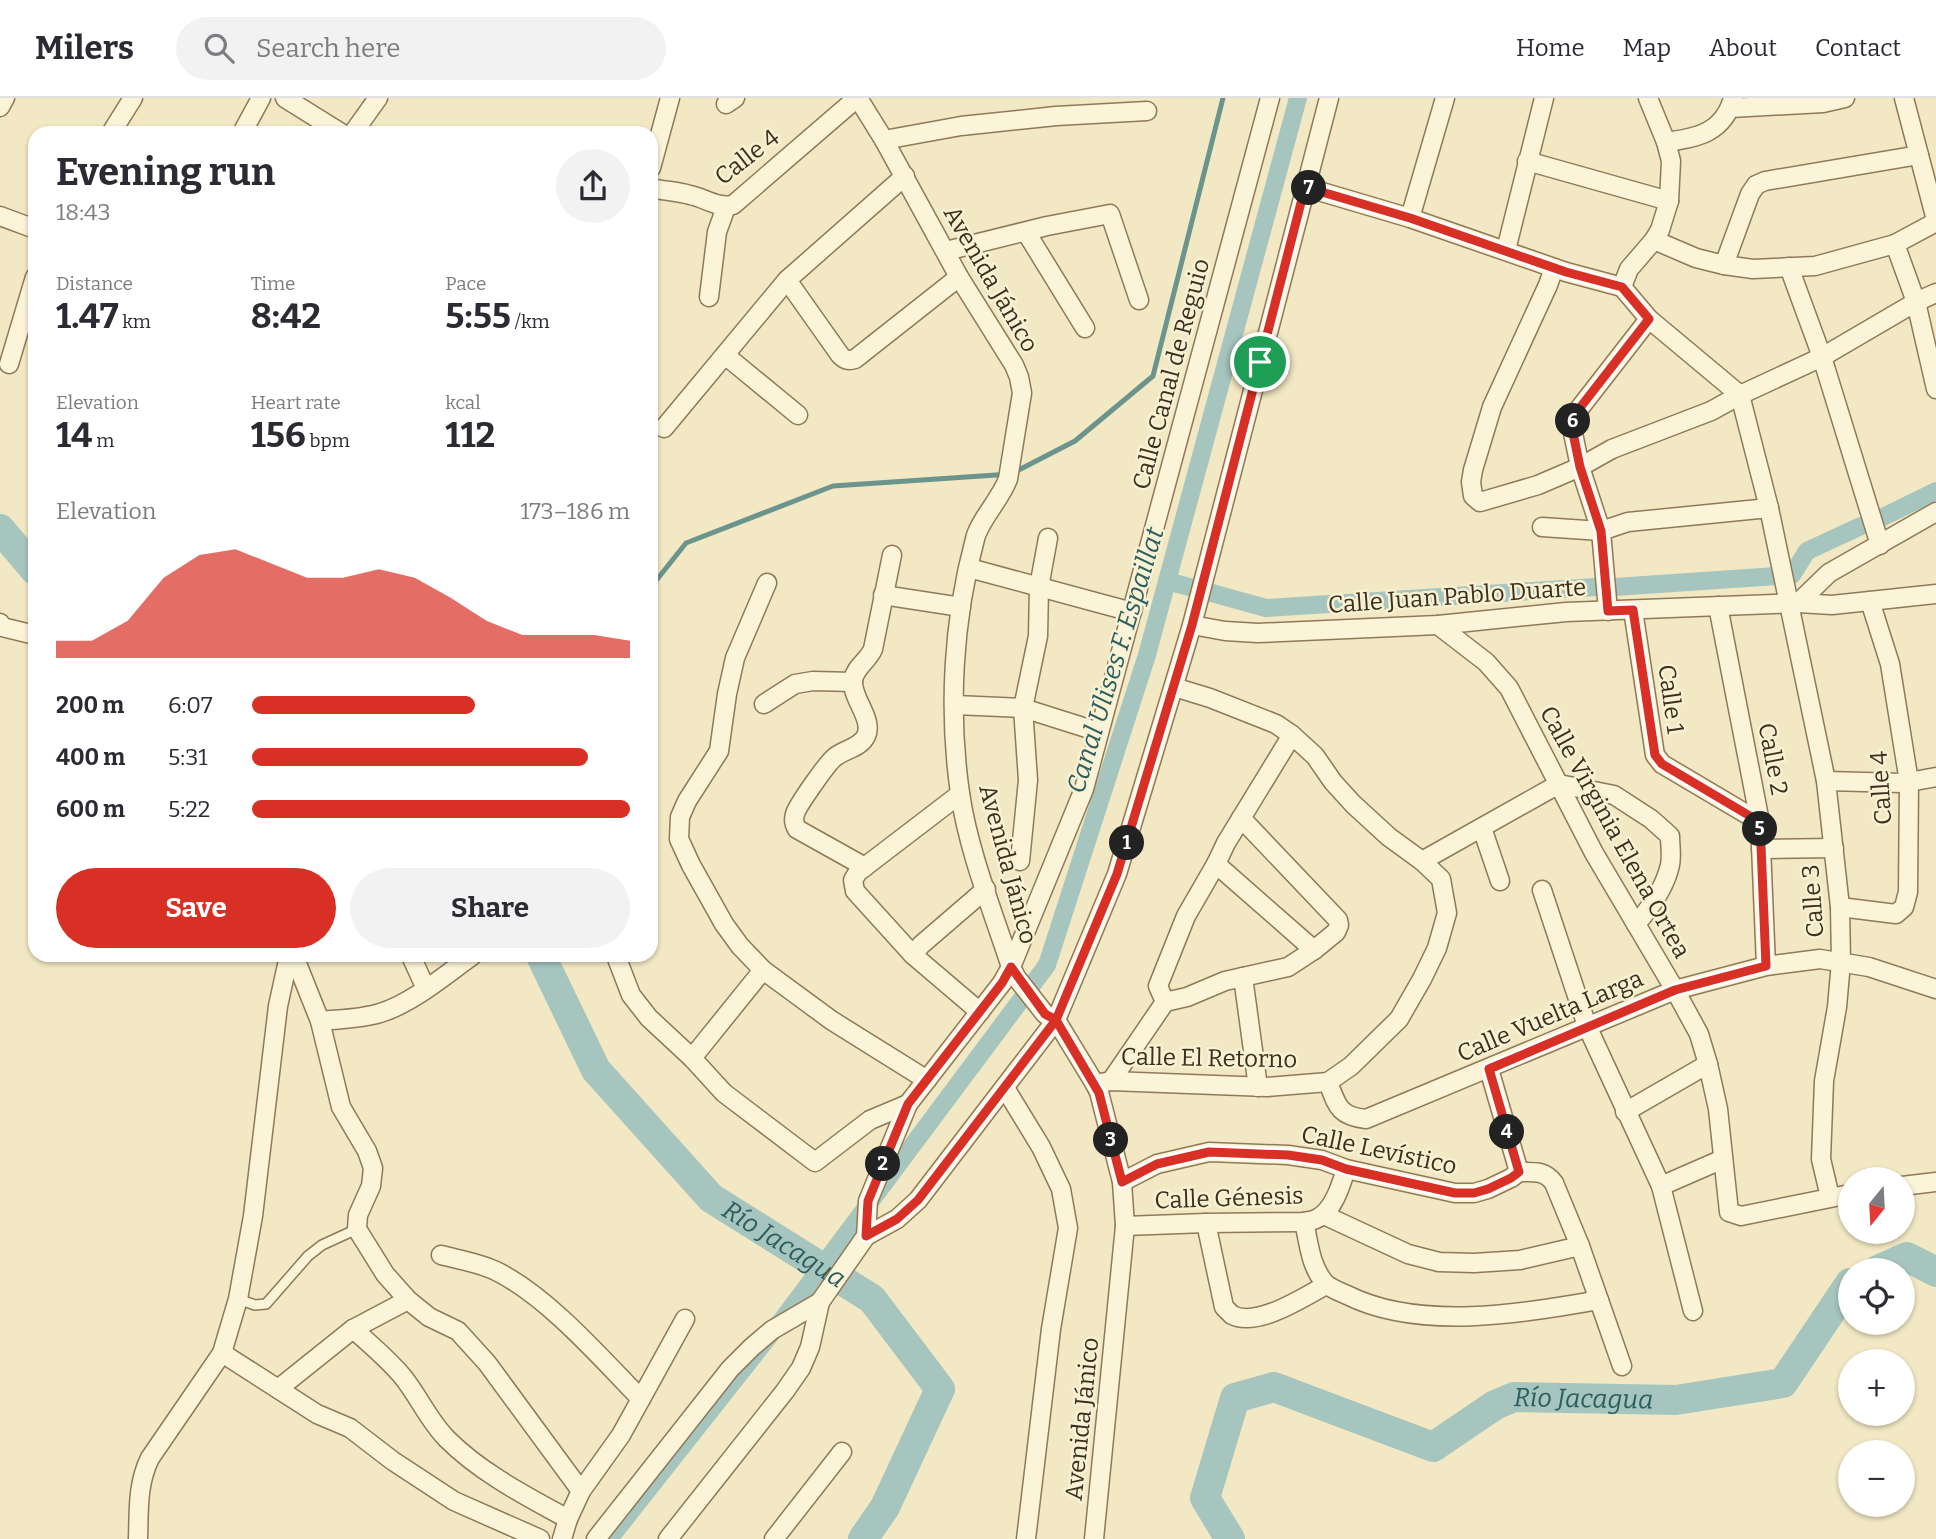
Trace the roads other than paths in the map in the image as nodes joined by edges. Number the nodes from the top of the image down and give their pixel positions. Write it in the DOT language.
graph roads {
  1 [pos="5,98"];
  2 [pos="133,98"];
  3 [pos="261,98"];
  4 [pos="285,98"];
  5 [pos="378,98"];
  6 [pos="670,98"];
  7 [pos="858,98"];
  8 [pos="1270,98"];
  9 [pos="1329,98"];
  10 [pos="1445,98"];
  11 [pos="1544,98"];
  12 [pos="1648,98"];
  13 [pos="1845,98"];
  14 [pos="1904,98"];
  15 [pos="1732,103"];
  16 [pos="0,107"];
  17 [pos="1147,111"];
  18 [pos="115,126"];
  19 [pos="246,126"];
  20 [pos="330,126"];
  21 [pos="358,126"];
  22 [pos="884,140"];
  23 [pos="658,142"];
  24 [pos="1666,142"];
  25 [pos="1919,155"];
  26 [pos="1527,161"];
  27 [pos="905,176"];
  28 [pos="1305,187"];
  29 [pos="658,189"];
  30 [pos="1668,201"];
  31 [pos="726,207"];
  32 [pos="0,216"];
  33 [pos="1410,218"];
  34 [pos="1936,221"];
  35 [pos="28,226"];
  36 [pos="1026,232"];
  37 [pos="1654,240"];
  38 [pos="1895,244"];
  39 [pos="1506,250"];
  40 [pos="946,251"];
  41 [pos="1724,265"];
  42 [pos="1789,267"];
  43 [pos="1554,268"];
  44 [pos="959,276"];
  45 [pos="787,280"];
  46 [pos="1622,287"];
  47 [pos="1936,293"];
  48 [pos="709,297"];
  49 [pos="28,300"];
  50 [pos="1139,300"];
  51 [pos="1916,302"];
  52 [pos="1649,319"];
  53 [pos="1084,328"];
  54 [pos="725,355"];
  55 [pos="1822,357"];
  56 [pos="9,364"];
  57 [pos="1936,388"];
  58 [pos="1740,395"];
  59 [pos="798,415"];
  60 [pos="664,428"];
  61 [pos="1580,467"];
  62 [pos="1769,508"];
  63 [pos="1936,512"];
  64 [pos="1542,527"];
  65 [pos="1601,531"];
  66 [pos="1048,537"];
  67 [pos="1880,545"];
  68 [pos="892,555"];
  69 [pos="969,568"];
  70 [pos="767,583"];
  71 [pos="1039,587"];
  72 [pos="1936,594"];
  73 [pos="883,595"];
  74 [pos="1870,601"];
  75 [pos="1793,604"];
  76 [pos="1718,606"];
  77 [pos="961,607"];
  78 [pos="1633,610"];
  79 [pos="1608,611"];
  80 [pos="1132,612"];
  81 [pos="0,623"];
  82 [pos="1192,625"];
  83 [pos="1438,625"];
  84 [pos="28,633"];
  85 [pos="853,682"];
  86 [pos="1174,687"];
  87 [pos="764,704"];
  88 [pos="955,705"];
  89 [pos="1023,708"];
  90 [pos="1099,732"];
  91 [pos="1292,735"];
  92 [pos="1936,777"];
  93 [pos="1826,781"];
  94 [pos="1909,782"];
  95 [pos="1559,784"];
  96 [pos="960,794"];
  97 [pos="1241,818"];
  98 [pos="1760,822"];
  99 [pos="1482,828"];
  100 [pos="1834,848"];
  101 [pos="1761,849"];
  102 [pos="1020,860"];
  103 [pos="1422,861"];
  104 [pos="1216,864"];
  105 [pos="865,867"];
  106 [pos="1500,881"];
  107 [pos="986,889"];
  108 [pos="1542,890"];
  109 [pos="1840,907"];
  110 [pos="1636,924"];
  111 [pos="1314,950"];
  112 [pos="913,955"];
  113 [pos="288,962"];
  114 [pos="296,962"];
  115 [pos="414,962"];
  116 [pos="464,962"];
  117 [pos="618,962"];
  118 [pos="1841,962"];
  119 [pos="1766,966"];
  120 [pos="764,970"];
  121 [pos="1013,972"];
  122 [pos="1243,977"];
  123 [pos="426,989"];
  124 [pos="1936,989"];
  125 [pos="1675,990"];
  126 [pos="1166,1002"];
  127 [pos="980,1012"];
  128 [pos="1051,1017"];
  129 [pos="320,1021"];
  130 [pos="1587,1026"];
  131 [pos="692,1058"];
  132 [pos="1708,1064"];
  133 [pos="1489,1069"];
  134 [pos="927,1080"];
  135 [pos="1328,1082"];
  136 [pos="1103,1083"];
  137 [pos="1004,1087"];
  138 [pos="1258,1087"];
  139 [pos="908,1104"];
  140 [pos="1625,1112"];
  141 [pos="1723,1160"];
  142 [pos="1346,1169"];
  143 [pos="1519,1172"];
  144 [pos="1122,1182"];
  145 [pos="1936,1182"];
  146 [pos="1915,1184"];
  147 [pos="1661,1186"];
  148 [pos="1838,1196"];
  149 [pos="1830,1197"];
  150 [pos="1324,1215"];
  151 [pos="1304,1222"];
  152 [pos="1206,1223"];
  153 [pos="1125,1226"];
  154 [pos="357,1229"];
  155 [pos="866,1236"];
  156 [pos="1580,1246"];
  157 [pos="441,1255"];
  158 [pos="1326,1285"];
  159 [pos="238,1299"];
  160 [pos="408,1300"];
  161 [pos="1599,1300"];
  162 [pos="820,1302"];
  163 [pos="1693,1311"];
  164 [pos="685,1319"];
  165 [pos="353,1329"];
  166 [pos="222,1353"];
  167 [pos="1622,1366"];
  168 [pos="278,1389"];
  169 [pos="641,1399"];
  170 [pos="842,1452"];
  171 [pos="581,1492"];
  172 [pos="568,1519"];
  173 [pos="138,1539"];
  174 [pos="540,1539"];
  175 [pos="562,1539"];
  176 [pos="596,1539"];
  177 [pos="668,1539"];
  178 [pos="774,1539"];
  179 [pos="1026,1539"];
  180 [pos="1094,1539"];
  1 -- 16 [label="street"];
  2 -- 18 [label="street"];
  3 -- 19 [label="street"];
  4 -- 20 [label="street"];
  5 -- 21 [label="street"];
  6 -- 23 [label="street"];
  7 -- 22 [label="street, Avenida Jánico"];
  7 -- 31 [label="street, Calle 4"];
  8 -- 80 [label="street, Calle Canal de Reguio"];
  9 -- 28 [label="street"];
  10 -- 33 [label="street"];
  11 -- 26 [label="street"];
  12 -- 24 [label="street"];
  13 -- 15 [label="street"];
  14 -- 25 [label="street"];
  15 -- 24 [label="street"];
  17 -- 22 [label="street"];
  22 -- 27 [label="street, Avenida Jánico"];
  24 -- 30 [label="street"];
  25 -- 34 [label="street"];
  25 -- 41 [label="street"];
  26 -- 30 [label="street"];
  26 -- 39 [label="street"];
  27 -- 40 [label="street, Avenida Jánico"];
  27 -- 45 [label="street"];
  28 -- 33 [label="street"];
  28 -- 82 [label="street"];
  29 -- 31 [label="street, Calle 4"];
  30 -- 37 [label="street"];
  31 -- 48 [label="street"];
  32 -- 35 [label="street"];
  33 -- 39 [label="street"];
  34 -- 38 [label="street"];
  36 -- 40 [label="street"];
  36 -- 50 [label="street"];
  36 -- 53 [label="street"];
  37 -- 41 [label="street"];
  37 -- 46 [label="street"];
  38 -- 42 [label="street"];
  38 -- 51 [label="street"];
  39 -- 43 [label="street"];
  40 -- 44 [label="street, Avenida Jánico"];
  41 -- 42 [label="street"];
  42 -- 55 [label="street"];
  43 -- 46 [label="street"];
  43 -- 61 [label="street"];
  44 -- 45 [label="street"];
  44 -- 69 [label="street, Avenida Jánico"];
  45 -- 54 [label="street"];
  46 -- 52 [label="street"];
  47 -- 51 [label="street"];
  49 -- 56 [label="street"];
  51 -- 55 [label="street"];
  51 -- 57 [label="street"];
  52 -- 58 [label="street"];
  52 -- 61 [label="street"];
  54 -- 59 [label="street"];
  54 -- 60 [label="street"];
  55 -- 58 [label="street"];
  55 -- 67 [label="street"];
  58 -- 61 [label="street"];
  58 -- 62 [label="street, Calle 3"];
  61 -- 65 [label="street"];
  62 -- 65 [label="street"];
  62 -- 75 [label="street, Calle 3"];
  63 -- 67 [label="street"];
  64 -- 65 [label="street"];
  65 -- 79 [label="street"];
  66 -- 71 [label="street"];
  67 -- 75 [label="street"];
  68 -- 73 [label="street"];
  69 -- 71 [label="street"];
  69 -- 77 [label="street, Avenida Jánico"];
  70 -- 120 [label="street"];
  71 -- 80 [label="street"];
  71 -- 89 [label="street"];
  72 -- 74 [label="street, Calle Juan Pablo Duarte"];
  73 -- 77 [label="street"];
  73 -- 85 [label="street"];
  74 -- 75 [label="street, Calle Juan Pablo Duarte"];
  74 -- 94 [label="street, Calle 4"];
  75 -- 76 [label="street, Calle Juan Pablo Duarte"];
  75 -- 93 [label="street, Calle 3"];
  76 -- 78 [label="street, Calle Juan Pablo Duarte"];
  76 -- 98 [label="street, Calle 2"];
  77 -- 88 [label="street, Avenida Jánico"];
  78 -- 79 [label="street, Calle Juan Pablo Duarte"];
  78 -- 98 [label="street, Calle 1"];
  79 -- 83 [label="street, Calle Juan Pablo Duarte"];
  80 -- 90 [label="street, Calle Canal de Reguio"];
  81 -- 84 [label="street"];
  82 -- 83 [label="street, Calle Juan Pablo Duarte"];
  82 -- 86 [label="street"];
  83 -- 95 [label="street, Calle Virginia Elena Ortea"];
  85 -- 87 [label="street"];
  85 -- 105 [label="street"];
  86 -- 91 [label="street, Calle El Retorno"];
  86 -- 128 [label="street"];
  88 -- 89 [label="street"];
  88 -- 96 [label="street, Avenida Jánico"];
  89 -- 90 [label="street"];
  89 -- 102 [label="street"];
  90 -- 121 [label="street, Calle Canal de Reguio"];
  91 -- 97 [label="street"];
  91 -- 103 [label="street, Calle El Retorno"];
  92 -- 94 [label="street"];
  93 -- 94 [label="street"];
  93 -- 100 [label="street, Calle 3"];
  94 -- 109 [label="street, Calle 4"];
  95 -- 99 [label="street"];
  95 -- 110 [label="street, Calle Virginia Elena Ortea"];
  95 -- 110 [label="street"];
  96 -- 105 [label="street"];
  96 -- 107 [label="street, Avenida Jánico"];
  97 -- 104 [label="street"];
  97 -- 111 [label="street"];
  98 -- 101 [label="street, Calle 2"];
  99 -- 103 [label="street"];
  99 -- 106 [label="street"];
  100 -- 101 [label="street"];
  100 -- 109 [label="street, Calle 3"];
  101 -- 119 [label="street, Calle 2"];
  103 -- 135 [label="street, Calle El Retorno"];
  104 -- 111 [label="street"];
  104 -- 126 [label="street"];
  105 -- 112 [label="street"];
  107 -- 112 [label="street"];
  107 -- 121 [label="street, Avenida Jánico"];
  108 -- 130 [label="street"];
  109 -- 118 [label="street, Calle 3"];
  110 -- 125 [label="street, Calle Virginia Elena Ortea"];
  111 -- 122 [label="street"];
  112 -- 127 [label="street"];
  113 -- 159 [label="street"];
  114 -- 129 [label="street"];
  115 -- 123 [label="street"];
  116 -- 123 [label="street"];
  117 -- 131 [label="street"];
  118 -- 119 [label="street, Calle Vuelta Larga"];
  118 -- 124 [label="street, Calle Vuelta Larga"];
  118 -- 149 [label="street, Calle 3"];
  119 -- 125 [label="street, Calle Vuelta Larga"];
  120 -- 131 [label="street"];
  120 -- 134 [label="street"];
  121 -- 127 [label="street, Calle Canal de Reguio"];
  121 -- 128 [label="street, Avenida Jánico"];
  122 -- 126 [label="street"];
  122 -- 138 [label="street"];
  123 -- 129 [label="street"];
  125 -- 130 [label="street, Calle Vuelta Larga"];
  125 -- 132 [label="street, Calle Virginia Elena Ortea"];
  126 -- 136 [label="street"];
  127 -- 134 [label="street, Calle Canal de Reguio"];
  128 -- 136 [label="street, Avenida Jánico"];
  128 -- 137 [label="street"];
  129 -- 154 [label="street"];
  130 -- 133 [label="street, Calle Vuelta Larga"];
  130 -- 140 [label="street"];
  131 -- 139 [label="street"];
  132 -- 140 [label="street"];
  132 -- 141 [label="street, Calle Virginia Elena Ortea"];
  133 -- 135 [label="street, Calle Vuelta Larga"];
  133 -- 143 [label="street"];
  134 -- 139 [label="street, Calle Canal de Reguio"];
  135 -- 138 [label="street, Calle El Retorno"];
  136 -- 138 [label="street, Calle El Retorno"];
  136 -- 144 [label="street, Avenida Jánico"];
  137 -- 155 [label="street"];
  137 -- 179 [label="street"];
  139 -- 155 [label="street, Calle Canal de Reguio"];
  140 -- 147 [label="street"];
  141 -- 147 [label="street"];
  141 -- 149 [label="street, Calle Virginia Elena Ortea"];
  142 -- 143 [label="street, Calle Levístico"];
  142 -- 144 [label="street, Calle Levístico"];
  142 -- 150 [label="street, Calle Génesis"];
  143 -- 156 [label="street"];
  144 -- 153 [label="street, Avenida Jánico"];
  145 -- 146 [label="street"];
  147 -- 163 [label="street"];
  148 -- 149 [label="street"];
  150 -- 151 [label="street, Calle Génesis"];
  150 -- 156 [label="street"];
  151 -- 152 [label="street, Calle Génesis"];
  151 -- 158 [label="street"];
  152 -- 153 [label="street, Calle Génesis"];
  152 -- 158 [label="street"];
  153 -- 180 [label="street, Avenida Jánico"];
  154 -- 159 [label="lane"];
  154 -- 160 [label="street"];
  155 -- 162 [label="street"];
  156 -- 161 [label="street"];
  157 -- 169 [label="street"];
  158 -- 161 [label="street"];
  159 -- 166 [label="street"];
  160 -- 165 [label="street"];
  160 -- 171 [label="street"];
  161 -- 167 [label="street"];
  162 -- 176 [label="street"];
  162 -- 177 [label="street"];
  164 -- 169 [label="street"];
  165 -- 168 [label="street"];
  165 -- 172 [label="street"];
  166 -- 168 [label="street"];
  166 -- 173 [label="street"];
  168 -- 174 [label="street"];
  169 -- 171 [label="street"];
  170 -- 178 [label="street"];
  171 -- 172 [label="street"];
  172 -- 175 [label="street"];
}
